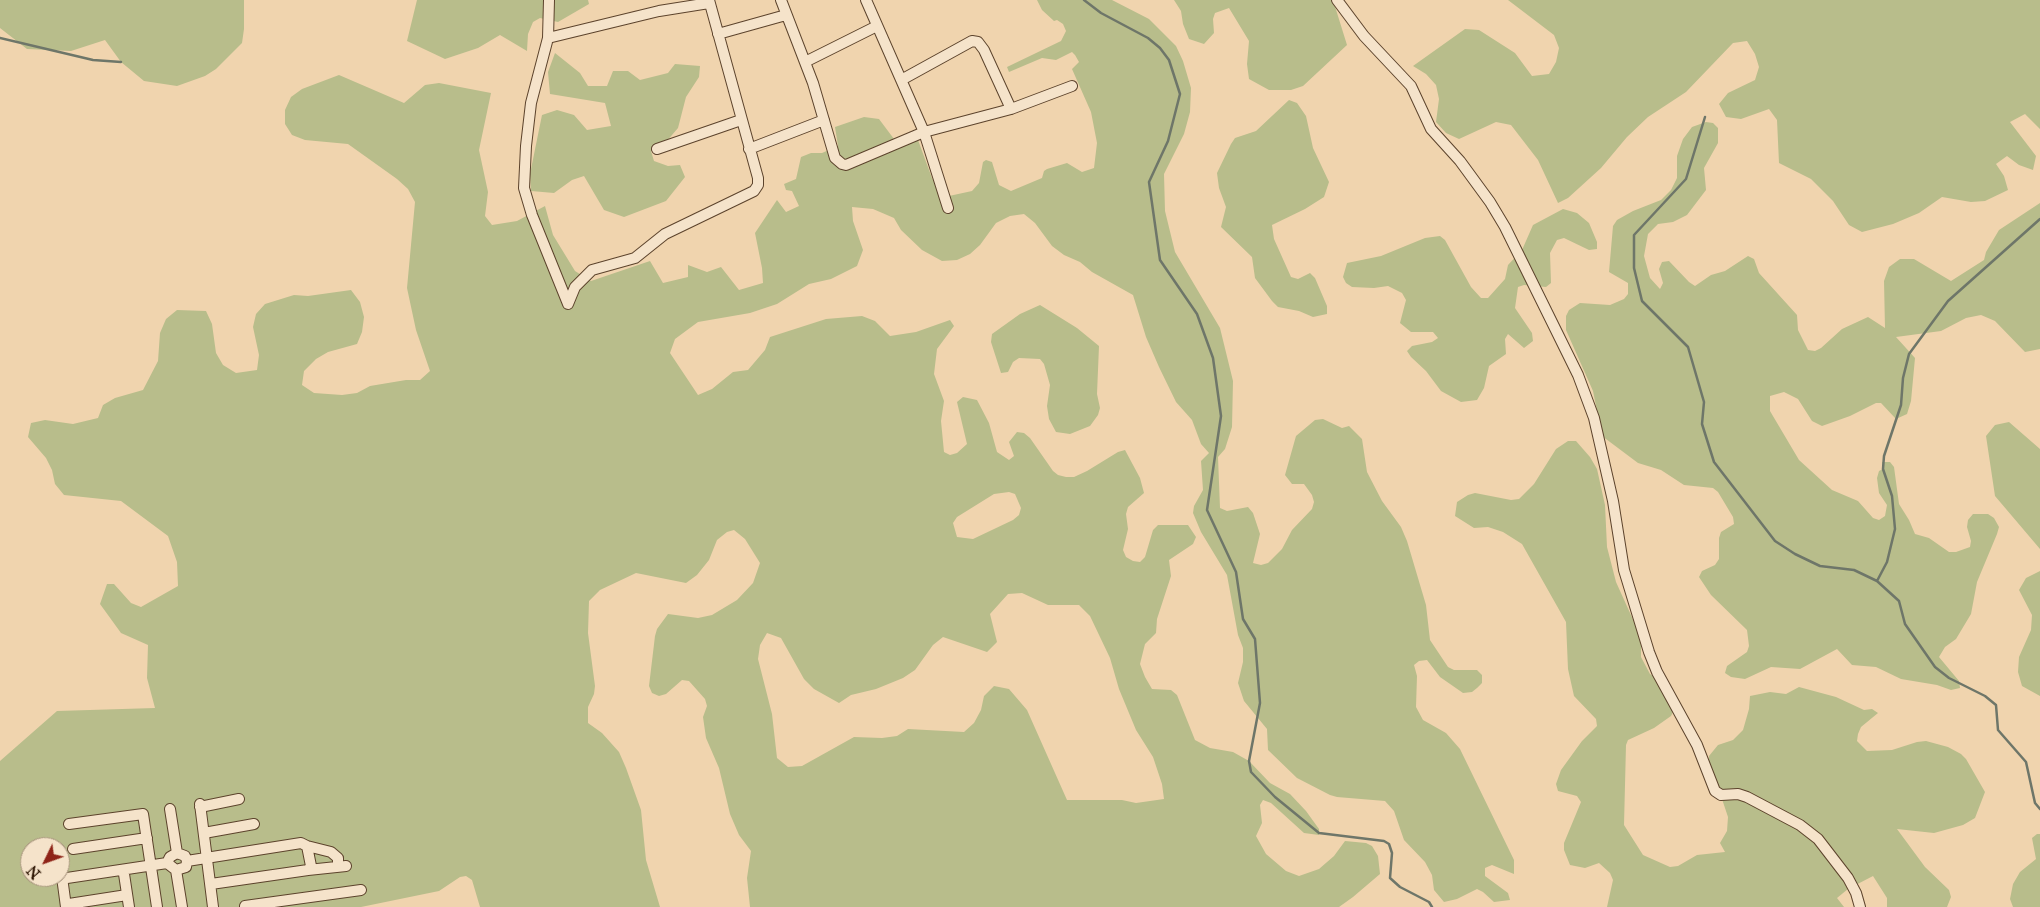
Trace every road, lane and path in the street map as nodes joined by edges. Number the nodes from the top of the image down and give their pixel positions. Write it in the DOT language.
graph roads {
  1 [pos="549,0"];
  2 [pos="781,0"];
  3 [pos="866,0"];
  4 [pos="1338,0"];
  5 [pos="709,1"];
  6 [pos="786,15"];
  7 [pos="877,26"];
  8 [pos="718,34"];
  9 [pos="548,38"];
  10 [pos="805,62"];
  11 [pos="903,79"];
  12 [pos="1072,86"];
  13 [pos="1011,109"];
  14 [pos="741,120"];
  15 [pos="824,120"];
  16 [pos="924,132"];
  17 [pos="658,149"];
  18 [pos="749,149"];
  19 [pos="948,208"];
  20 [pos="239,799"];
  21 [pos="170,809"];
  22 [pos="69,824"];
  23 [pos="254,824"];
  24 [pos="204,833"];
  25 [pos="147,838"];
  26 [pos="307,846"];
  27 [pos="73,849"];
  28 [pos="177,853"];
  29 [pos="207,858"];
  30 [pos="187,861"];
  31 [pos="167,863"];
  32 [pos="151,866"];
  33 [pos="176,870"];
  34 [pos="308,870"];
  35 [pos="124,874"];
  36 [pos="210,884"];
  37 [pos="361,890"];
  38 [pos="128,895"];
  39 [pos="309,903"];
  40 [pos="68,905"];
  41 [pos="245,906"];
  42 [pos="129,907"];
  43 [pos="157,907"];
  44 [pos="182,907"];
  45 [pos="214,907"];
  46 [pos="1860,907"];
  1 -- 9 [label="street"];
  2 -- 6 [label="street"];
  3 -- 7 [label="street"];
  4 -- 46 [label="street"];
  5 -- 8 [label="street"];
  5 -- 9 [label="street"];
  6 -- 8 [label="street"];
  6 -- 10 [label="street"];
  7 -- 10 [label="street"];
  7 -- 11 [label="street"];
  8 -- 14 [label="street"];
  9 -- 18 [label="street"];
  10 -- 15 [label="street"];
  11 -- 13 [label="street"];
  11 -- 16 [label="street"];
  12 -- 13 [label="street"];
  13 -- 16 [label="street"];
  14 -- 17 [label="street"];
  14 -- 18 [label="street"];
  15 -- 16 [label="street"];
  15 -- 18 [label="street"];
  16 -- 19 [label="street"];
  20 -- 24 [label="street"];
  21 -- 28 [label="street"];
  22 -- 25 [label="street"];
  23 -- 24 [label="street"];
  24 -- 29 [label="street"];
  25 -- 27 [label="street"];
  25 -- 32 [label="street"];
  26 -- 29 [label="street"];
  26 -- 34 [label="street"];
  26 -- 34 [label="street"];
  28 -- 30 [label="street"];
  28 -- 31 [label="street"];
  29 -- 30 [label="street"];
  29 -- 36 [label="street"];
  30 -- 33 [label="street"];
  31 -- 32 [label="street"];
  31 -- 33 [label="street"];
  32 -- 40 [label="street"];
  32 -- 43 [label="street"];
  33 -- 44 [label="street"];
  34 -- 36 [label="street"];
  35 -- 38 [label="street"];
  36 -- 45 [label="street"];
  37 -- 39 [label="street"];
  38 -- 40 [label="street"];
  38 -- 42 [label="street"];
  39 -- 41 [label="street"];
}
